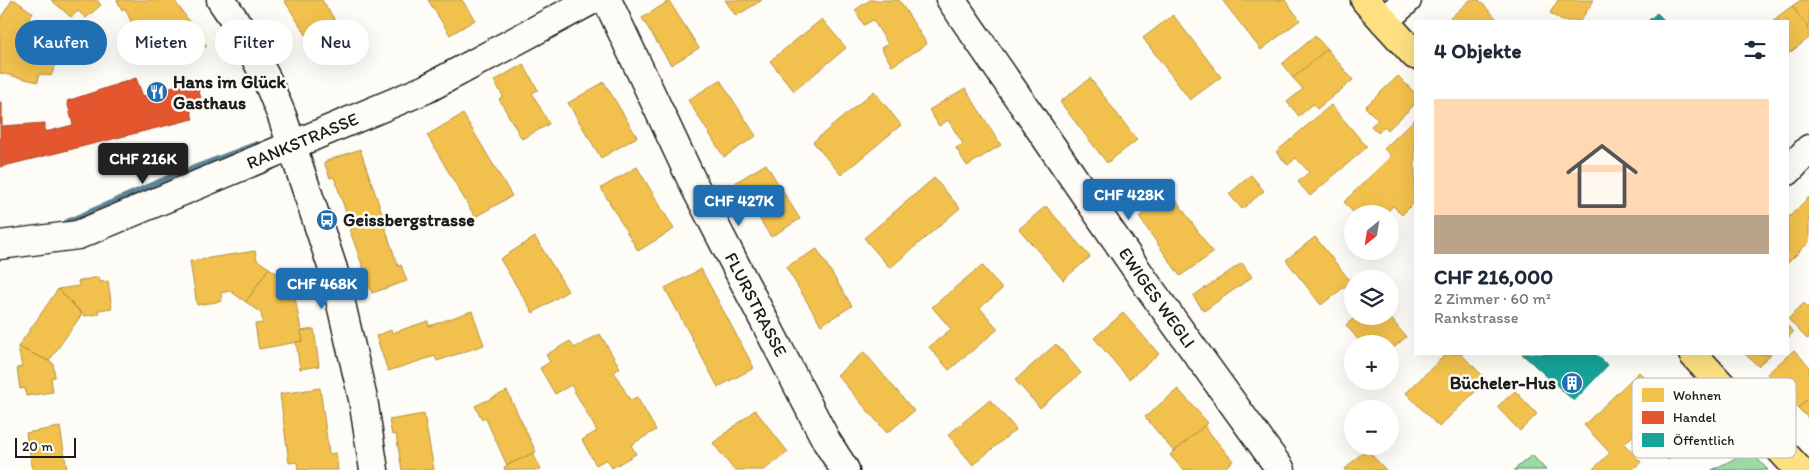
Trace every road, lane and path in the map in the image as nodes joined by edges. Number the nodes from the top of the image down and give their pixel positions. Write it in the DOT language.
graph roads {
  1 [pos="222,0"];
  2 [pos="592,0"];
  3 [pos="607,0"];
  4 [pos="951,0"];
  5 [pos="1365,0"];
  6 [pos="1407,0"];
  7 [pos="1384,22"];
  8 [pos="1414,54"];
  9 [pos="292,146"];
  10 [pos="1809,149"];
  11 [pos="1789,170"];
  12 [pos="0,245"];
  13 [pos="1693,355"];
  14 [pos="1714,378"];
  15 [pos="1788,458"];
  16 [pos="374,470"];
  17 [pos="845,470"];
  18 [pos="1281,470"];
  19 [pos="1799,470"];
  1 -- 9 [label="street"];
  2 -- 9 [label="street, RANKSTRASSE"];
  3 -- 17 [label="street, FLURSTRASSE"];
  4 -- 18 [label="street, EWIGES WEGLI"];
  5 -- 7 [label="main road"];
  6 -- 7 [label="street"];
  7 -- 8 [label="main road"];
  9 -- 12 [label="street, RANKSTRASSE"];
  9 -- 16 [label="street"];
  10 -- 11 [label="street"];
  13 -- 14 [label="main road"];
  15 -- 19 [label="main road"];
}
